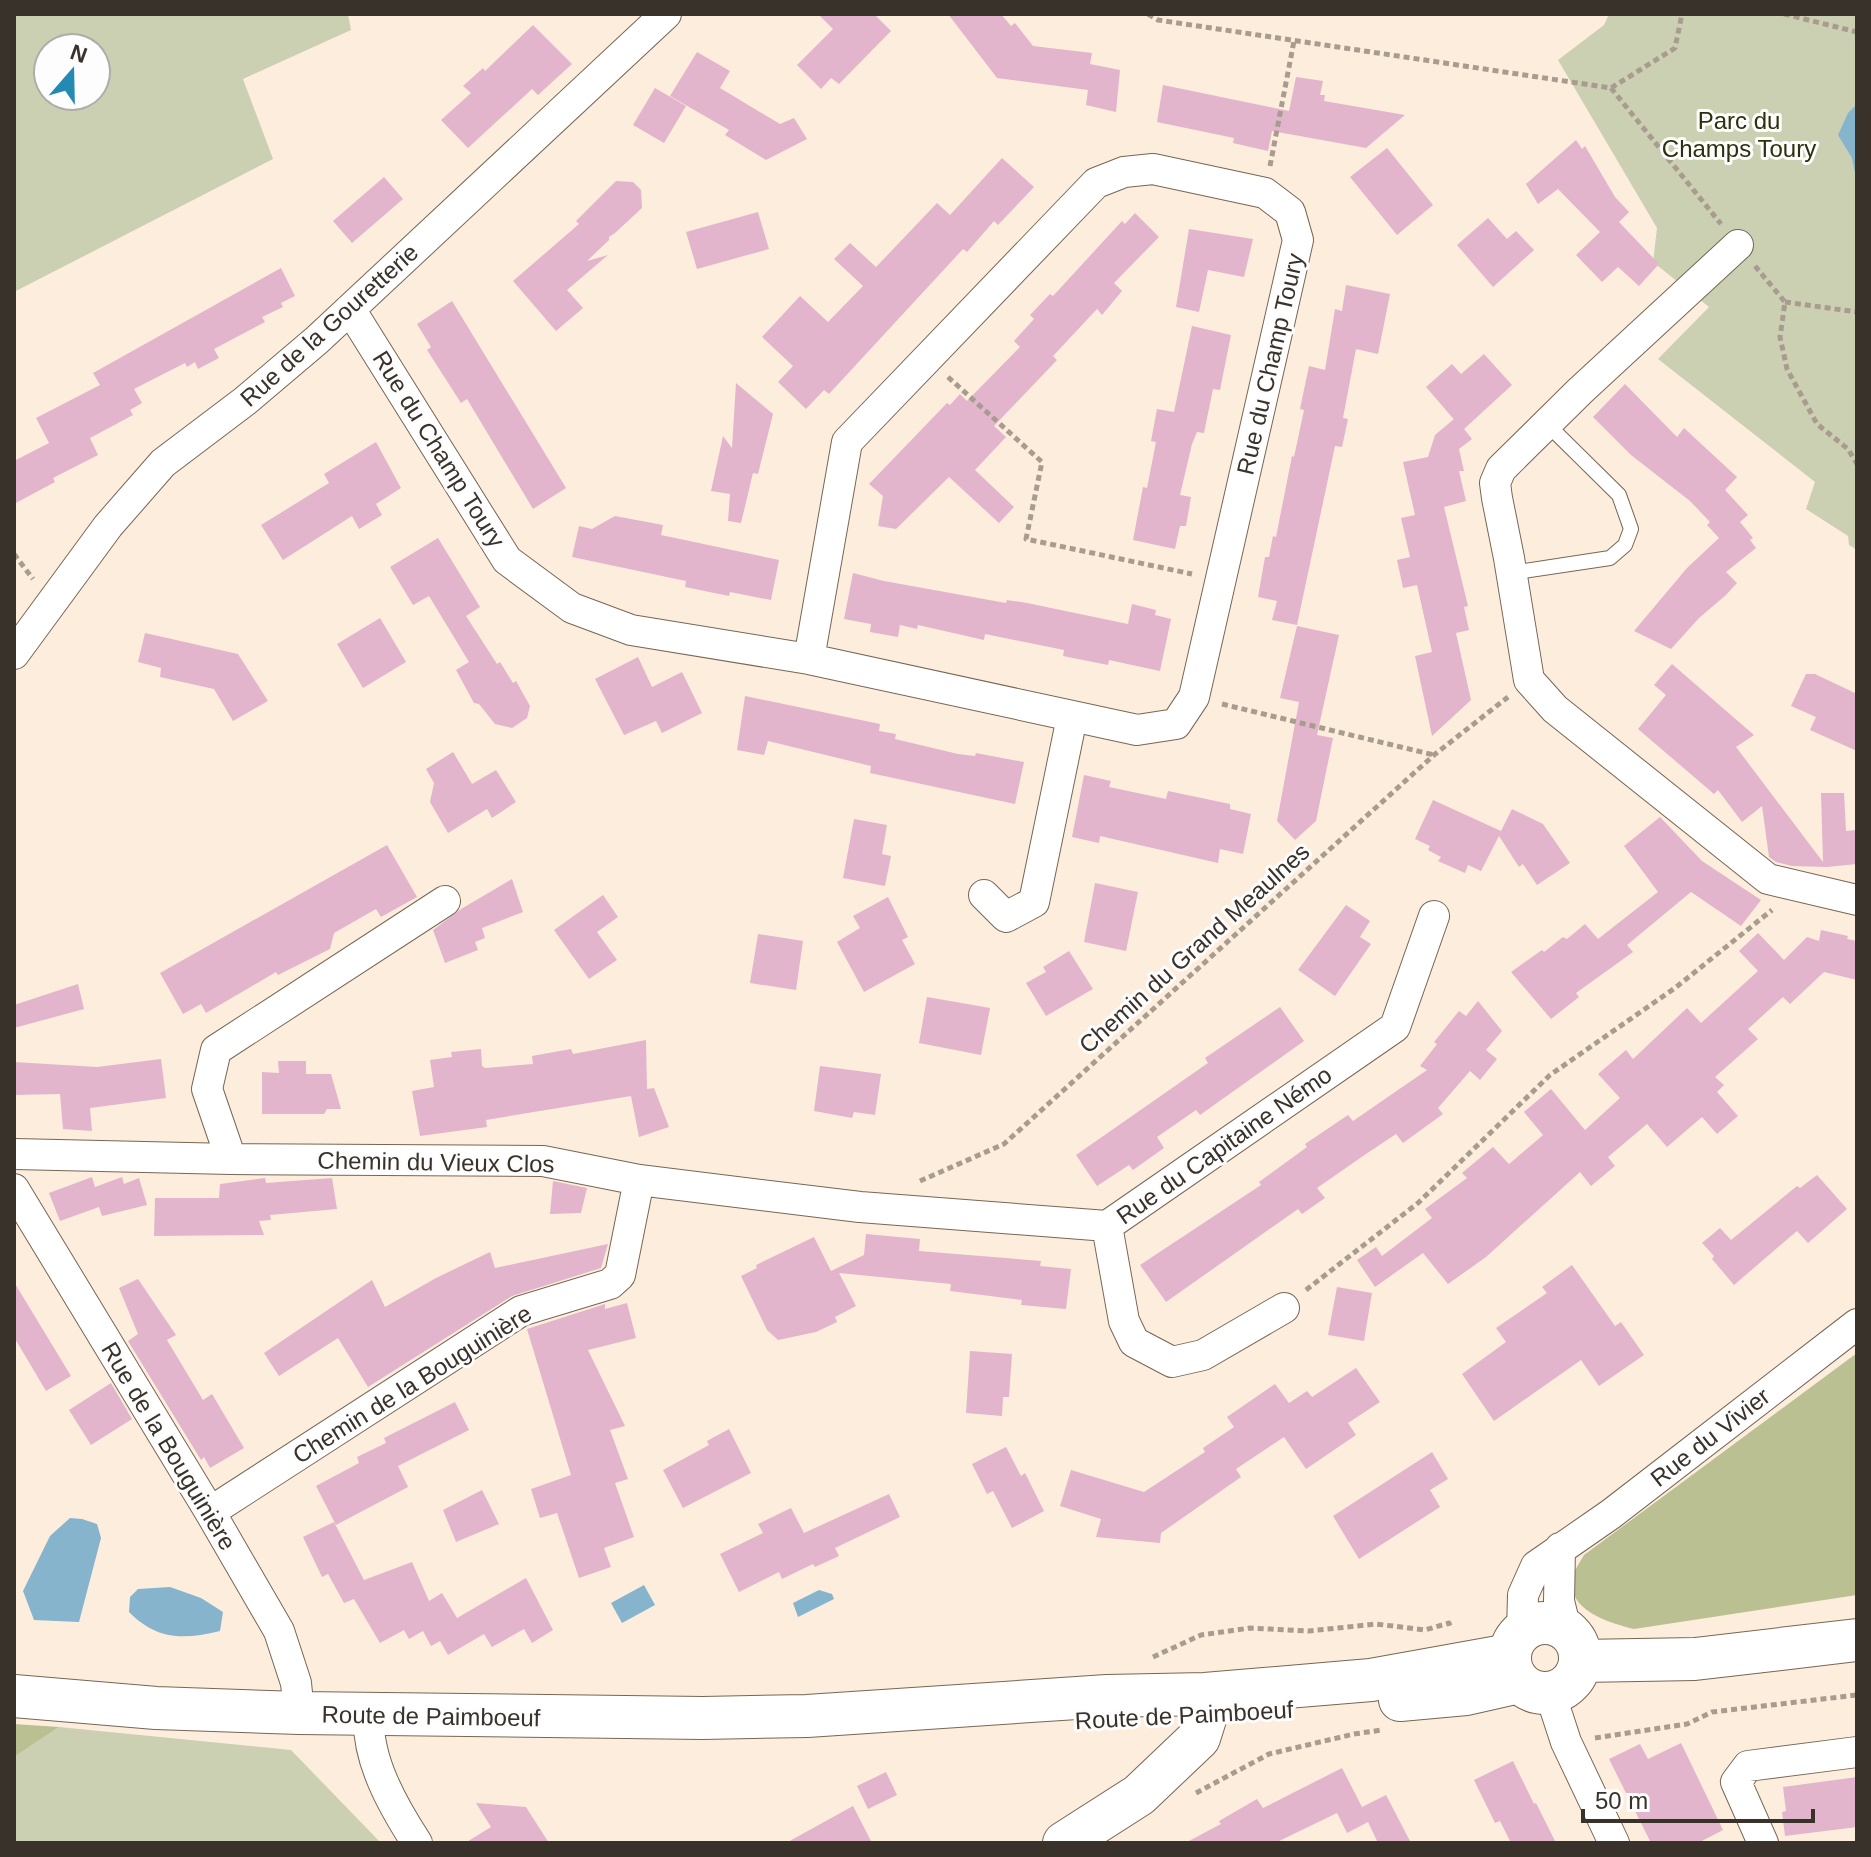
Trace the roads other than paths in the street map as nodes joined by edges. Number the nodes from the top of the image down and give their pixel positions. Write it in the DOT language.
graph roads {
  1 [pos="666,14"];
  2 [pos="1738,245"];
  3 [pos="350,309"];
  4 [pos="1548,425"];
  5 [pos="1511,573"];
  6 [pos="14,654"];
  7 [pos="809,659"];
  8 [pos="1072,717"];
  9 [pos="984,895"];
  10 [pos="1857,900"];
  11 [pos="445,901"];
  12 [pos="1434,916"];
  13 [pos="14,1154"];
  14 [pos="231,1159"];
  15 [pos="639,1180"];
  16 [pos="14,1189"];
  17 [pos="1107,1226"];
  18 [pos="1284,1308"];
  19 [pos="1857,1324"];
  20 [pos="210,1512"];
  21 [pos="1560,1548"];
  22 [pos="1857,1640"];
  23 [pos="1573,1645"];
  24 [pos="1525,1665"];
  25 [pos="14,1696"];
  26 [pos="1205,1706"];
  27 [pos="299,1713"];
  28 [pos="369,1714"];
  29 [pos="1857,1752"];
  30 [pos="417,1843"];
  31 [pos="1064,1843"];
  32 [pos="1614,1843"];
  33 [pos="1763,1843"];
  1 -- 3 [label="street, Rue de la Gouretterie"];
  2 -- 4 [label="street"];
  3 -- 6 [label="street, Rue de la Gouretterie"];
  3 -- 7 [label="street, Rue du Champ Toury"];
  4 -- 5 [label="street"];
  4 -- 5 [label="lane"];
  5 -- 10 [label="street"];
  7 -- 8 [label="street, Rue du Champ Toury"];
  7 -- 8 [label="street, Rue du Champ Toury"];
  8 -- 9 [label="street"];
  11 -- 14 [label="street"];
  12 -- 17 [label="street, Rue du Capitaine Némo"];
  13 -- 14 [label="street, Chemin du Vieux Clos"];
  14 -- 15 [label="street, Chemin du Vieux Clos"];
  15 -- 17 [label="street, Rue du Capitaine Némo"];
  15 -- 20 [label="street, Chemin de la Bouguinière"];
  16 -- 20 [label="street, Rue de la Bouguinière"];
  17 -- 18 [label="street"];
  19 -- 21 [label="street, Rue du Vivier"];
  20 -- 27 [label="street, Rue de la Bouguinière"];
  21 -- 23 [label="street"];
  21 -- 24 [label="street, Rue du Vivier"];
  22 -- 23 [label="street, Route de Paimboeuf"];
  23 -- 24 [label="street, Route de Paimboeuf"];
  23 -- 24 [label="street"];
  24 -- 26 [label="street, Route de Paimboeuf"];
  24 -- 32 [label="street"];
  25 -- 27 [label="street, Route de Paimboeuf"];
  26 -- 28 [label="street, Route de Paimboeuf"];
  26 -- 31 [label="street"];
  27 -- 28 [label="street, Route de Paimboeuf"];
  28 -- 30 [label="street"];
  29 -- 33 [label="street"];
}
